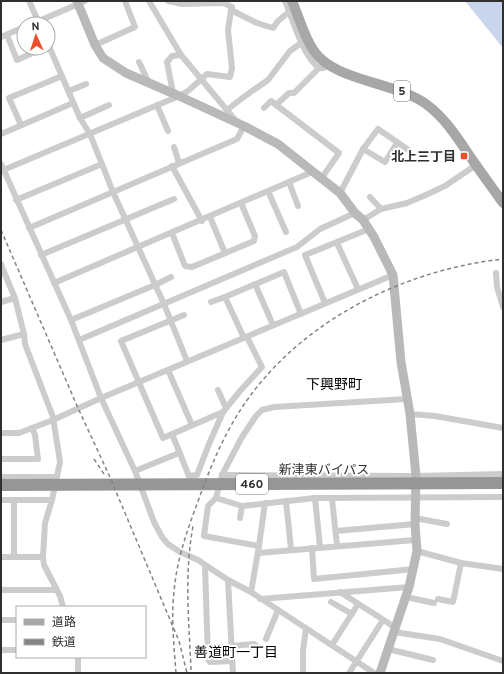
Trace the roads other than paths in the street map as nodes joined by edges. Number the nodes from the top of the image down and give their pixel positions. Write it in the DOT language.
graph roads {
  1 [pos="29,1"];
  2 [pos="124,1"];
  3 [pos="149,1"];
  4 [pos="168,1"];
  5 [pos="285,1"];
  6 [pos="292,1"];
  7 [pos="81,2"];
  8 [pos="224,2"];
  9 [pos="231,10"];
  10 [pos="290,11"];
  11 [pos="34,16"];
  12 [pos="51,16"];
  13 [pos="16,31"];
  14 [pos="4,36"];
  15 [pos="301,43"];
  16 [pos="95,45"];
  17 [pos="181,55"];
  18 [pos="26,56"];
  19 [pos="52,56"];
  20 [pos="139,62"];
  21 [pos="324,67"];
  22 [pos="62,76"];
  23 [pos="201,78"];
  24 [pos="149,83"];
  25 [pos="86,84"];
  26 [pos="69,91"];
  27 [pos="176,94"];
  28 [pos="73,103"];
  29 [pos="109,105"];
  30 [pos="157,105"];
  31 [pos="276,105"];
  32 [pos="264,108"];
  33 [pos="227,110"];
  34 [pos="80,118"];
  35 [pos="21,125"];
  36 [pos="242,125"];
  37 [pos="168,131"];
  38 [pos="1,134"];
  39 [pos="90,134"];
  40 [pos="397,142"];
  41 [pos="174,147"];
  42 [pos="362,149"];
  43 [pos="410,151"];
  44 [pos="180,162"];
  45 [pos="102,164"];
  46 [pos="476,165"];
  47 [pos="172,166"];
  48 [pos="2,168"];
  49 [pos="312,172"];
  50 [pos="322,179"];
  51 [pos="288,182"];
  52 [pos="268,191"];
  53 [pos="113,192"];
  54 [pos="340,193"];
  55 [pos="370,198"];
  56 [pos="174,199"];
  57 [pos="16,200"];
  58 [pos="503,202"];
  59 [pos="241,203"];
  60 [pos="298,206"];
  61 [pos="381,209"];
  62 [pos="355,213"];
  63 [pos="210,217"];
  64 [pos="126,219"];
  65 [pos="363,220"];
  66 [pos="202,221"];
  67 [pos="29,228"];
  68 [pos="369,229"];
  69 [pos="286,232"];
  70 [pos="172,233"];
  71 [pos="337,243"];
  72 [pos="137,247"];
  73 [pos="225,253"];
  74 [pos="41,255"];
  75 [pos="1,264"];
  76 [pos="3,272"];
  77 [pos="496,273"];
  78 [pos="393,275"];
  79 [pos="171,276"];
  80 [pos="54,283"];
  81 [pos="255,284"];
  82 [pos="155,285"];
  83 [pos="358,290"];
  84 [pos="224,297"];
  85 [pos="15,298"];
  86 [pos="1,302"];
  87 [pos="211,302"];
  88 [pos="325,303"];
  89 [pos="164,304"];
  90 [pos="503,307"];
  91 [pos="184,314"];
  92 [pos="301,314"];
  93 [pos="71,320"];
  94 [pos="170,320"];
  95 [pos="273,325"];
  96 [pos="24,334"];
  97 [pos="246,337"];
  98 [pos="1,340"];
  99 [pos="79,340"];
  100 [pos="187,361"];
  101 [pos="168,370"];
  102 [pos="139,382"];
  103 [pos="218,390"];
  104 [pos="101,398"];
  105 [pos="407,400"];
  106 [pos="224,410"];
  107 [pos="410,414"];
  108 [pos="53,420"];
  109 [pos="192,425"];
  110 [pos="32,428"];
  111 [pos="503,428"];
  112 [pos="1,433"];
  113 [pos="172,434"];
  114 [pos="179,453"];
  115 [pos="1,459"];
  116 [pos="135,471"];
  117 [pos="503,474"];
  118 [pos="222,475"];
  119 [pos="416,476"];
  120 [pos="1,477"];
  121 [pos="57,477"];
  122 [pos="503,482"];
  123 [pos="1,485"];
  124 [pos="503,490"];
  125 [pos="1,491"];
  126 [pos="503,497"];
  127 [pos="216,498"];
  128 [pos="315,498"];
  129 [pos="416,498"];
  130 [pos="332,499"];
  131 [pos="1,500"];
  132 [pos="14,500"];
  133 [pos="52,500"];
  134 [pos="286,501"];
  135 [pos="265,503"];
  136 [pos="242,506"];
  137 [pos="240,518"];
  138 [pos="415,521"];
  139 [pos="447,524"];
  140 [pos="336,531"];
  141 [pos="415,540"];
  142 [pos="259,546"];
  143 [pos="337,546"];
  144 [pos="320,547"];
  145 [pos="312,548"];
  146 [pos="291,549"];
  147 [pos="417,551"];
  148 [pos="258,553"];
  149 [pos="1,557"];
  150 [pos="14,557"];
  151 [pos="43,557"];
  152 [pos="461,563"];
  153 [pos="205,565"];
  154 [pos="414,569"];
  155 [pos="503,569"];
  156 [pos="228,580"];
  157 [pos="410,587"];
  158 [pos="1,590"];
  159 [pos="56,590"];
  160 [pos="250,592"];
  161 [pos="340,592"];
  162 [pos="406,597"];
  163 [pos="260,599"];
  164 [pos="331,602"];
  165 [pos="358,604"];
  166 [pos="63,606"];
  167 [pos="278,610"];
  168 [pos="352,614"];
  169 [pos="1,620"];
  170 [pos="16,620"];
  171 [pos="383,620"];
  172 [pos="306,628"];
  173 [pos="395,630"];
  174 [pos="266,639"];
  175 [pos="332,645"];
  176 [pos="231,646"];
  177 [pos="257,646"];
  178 [pos="388,649"];
  179 [pos="1,650"];
  180 [pos="16,650"];
  181 [pos="78,658"];
  182 [pos="433,660"];
  183 [pos="232,661"];
  184 [pos="503,661"];
  185 [pos="357,662"];
  186 [pos="78,673"];
  187 [pos="232,673"];
  188 [pos="304,673"];
  189 [pos="349,673"];
  190 [pos="374,673"];
  191 [pos="380,673"];
  1 -- 11 [label="street"];
  2 -- 16 [label="street"];
  3 -- 17 [label="street"];
  4 -- 8 [label="street"];
  5 -- 10 [label="street"];
  6 -- 21 [label="main road, 5"];
  7 -- 12 [label="street"];
  7 -- 16 [label="street"];
  8 -- 9 [label="street"];
  9 -- 10 [label="street"];
  9 -- 23 [label="street"];
  10 -- 15 [label="street"];
  13 -- 14 [label="street"];
  14 -- 18 [label="street"];
  15 -- 21 [label="street"];
  15 -- 33 [label="street"];
  16 -- 24 [label="street"];
  17 -- 23 [label="street"];
  17 -- 27 [label="street"];
  19 -- 22 [label="street"];
  20 -- 24 [label="street"];
  21 -- 31 [label="street"];
  21 -- 46 [label="main road, 5"];
  22 -- 26 [label="street"];
  22 -- 35 [label="street"];
  23 -- 27 [label="street"];
  23 -- 33 [label="street"];
  24 -- 27 [label="street"];
  25 -- 26 [label="street"];
  26 -- 28 [label="street"];
  27 -- 30 [label="street"];
  27 -- 36 [label="street"];
  28 -- 34 [label="street"];
  28 -- 35 [label="street"];
  29 -- 34 [label="street"];
  30 -- 37 [label="street"];
  30 -- 39 [label="street"];
  31 -- 32 [label="street"];
  31 -- 50 [label="street"];
  33 -- 36 [label="street"];
  34 -- 39 [label="street"];
  35 -- 38 [label="street"];
  36 -- 44 [label="street"];
  36 -- 49 [label="street"];
  39 -- 45 [label="street"];
  39 -- 48 [label="street"];
  40 -- 42 [label="street"];
  40 -- 42 [label="street"];
  40 -- 43 [label="street"];
  41 -- 44 [label="street"];
  42 -- 54 [label="street"];
  44 -- 47 [label="street"];
  45 -- 53 [label="street"];
  45 -- 57 [label="street"];
  46 -- 58 [label="main road, 5"];
  46 -- 61 [label="street"];
  47 -- 53 [label="street"];
  47 -- 66 [label="street"];
  48 -- 57 [label="street"];
  49 -- 50 [label="street"];
  49 -- 51 [label="street"];
  50 -- 54 [label="street"];
  51 -- 52 [label="street"];
  51 -- 60 [label="street"];
  52 -- 59 [label="street"];
  52 -- 69 [label="street"];
  53 -- 64 [label="street"];
  53 -- 67 [label="street"];
  54 -- 62 [label="street"];
  55 -- 61 [label="street"];
  56 -- 64 [label="street"];
  57 -- 67 [label="street"];
  59 -- 63 [label="street"];
  59 -- 73 [label="street"];
  61 -- 65 [label="street"];
  62 -- 65 [label="street"];
  62 -- 89 [label="street"];
  63 -- 66 [label="street"];
  63 -- 73 [label="street"];
  64 -- 72 [label="street"];
  64 -- 74 [label="street"];
  65 -- 68 [label="street"];
  66 -- 70 [label="street"];
  67 -- 74 [label="street"];
  68 -- 71 [label="street"];
  68 -- 78 [label="street"];
  70 -- 72 [label="street"];
  70 -- 73 [label="street"];
  71 -- 83 [label="street"];
  71 -- 88 [label="street"];
  72 -- 80 [label="street"];
  72 -- 82 [label="street"];
  74 -- 80 [label="street"];
  75 -- 76 [label="street"];
  76 -- 85 [label="street"];
  77 -- 90 [label="street"];
  78 -- 83 [label="street"];
  78 -- 105 [label="street"];
  79 -- 82 [label="street"];
  80 -- 93 [label="street"];
  81 -- 84 [label="street"];
  81 -- 92 [label="street"];
  81 -- 95 [label="street"];
  82 -- 89 [label="street"];
  82 -- 93 [label="street"];
  83 -- 88 [label="street"];
  84 -- 87 [label="street"];
  84 -- 97 [label="street"];
  85 -- 86 [label="street"];
  85 -- 96 [label="street"];
  88 -- 92 [label="street"];
  89 -- 94 [label="street"];
  89 -- 99 [label="street"];
  91 -- 94 [label="street"];
  92 -- 95 [label="street"];
  93 -- 99 [label="street"];
  94 -- 100 [label="street"];
  94 -- 102 [label="street"];
  95 -- 97 [label="street"];
  96 -- 98 [label="street"];
  96 -- 108 [label="street"];
  97 -- 100 [label="street"];
  97 -- 106 [label="street"];
  99 -- 104 [label="street"];
  100 -- 101 [label="street"];
  101 -- 102 [label="street"];
  101 -- 109 [label="street"];
  102 -- 104 [label="street"];
  102 -- 113 [label="street"];
  103 -- 106 [label="street"];
  104 -- 108 [label="street"];
  104 -- 116 [label="street"];
  105 -- 107 [label="street"];
  105 -- 118 [label="street"];
  106 -- 109 [label="street"];
  106 -- 114 [label="street"];
  107 -- 111 [label="street"];
  107 -- 119 [label="street"];
  108 -- 110 [label="street"];
  108 -- 121 [label="street"];
  109 -- 113 [label="street"];
  110 -- 112 [label="street"];
  110 -- 115 [label="street"];
  113 -- 114 [label="street"];
  114 -- 116 [label="street"];
  116 -- 153 [label="street"];
  117 -- 119 [label="street"];
  118 -- 119 [label="street"];
  118 -- 127 [label="street"];
  119 -- 129 [label="street"];
  120 -- 121 [label="street"];
  121 -- 133 [label="street"];
  122 -- 123 [label="highway, 新津東バイパス / 460"];
  124 -- 125 [label="highway, 新津東バイパス / 460"];
  126 -- 129 [label="street"];
  127 -- 136 [label="street"];
  127 -- 142 [label="street"];
  128 -- 130 [label="street"];
  128 -- 134 [label="street"];
  128 -- 144 [label="street"];
  129 -- 130 [label="street"];
  129 -- 138 [label="street"];
  130 -- 140 [label="street"];
  131 -- 132 [label="street"];
  132 -- 133 [label="street"];
  132 -- 150 [label="street"];
  133 -- 151 [label="street"];
  134 -- 135 [label="street"];
  134 -- 146 [label="street"];
  135 -- 136 [label="street"];
  135 -- 142 [label="street"];
  136 -- 137 [label="street"];
  138 -- 139 [label="street"];
  138 -- 140 [label="street"];
  138 -- 141 [label="street"];
  140 -- 143 [label="street"];
  141 -- 143 [label="street"];
  141 -- 147 [label="street"];
  142 -- 148 [label="street"];
  143 -- 144 [label="street"];
  144 -- 145 [label="street"];
  145 -- 146 [label="street"];
  145 -- 154 [label="street"];
  146 -- 148 [label="street"];
  147 -- 152 [label="street"];
  147 -- 154 [label="street"];
  148 -- 160 [label="street"];
  149 -- 150 [label="street"];
  150 -- 151 [label="street"];
  151 -- 159 [label="street"];
  152 -- 155 [label="street"];
  152 -- 162 [label="street"];
  153 -- 156 [label="street"];
  153 -- 183 [label="street"];
  154 -- 157 [label="street"];
  156 -- 160 [label="street"];
  156 -- 176 [label="street"];
  157 -- 161 [label="street"];
  157 -- 162 [label="street"];
  158 -- 159 [label="street"];
  159 -- 166 [label="street"];
  160 -- 163 [label="street"];
  161 -- 163 [label="street"];
  161 -- 165 [label="street"];
  162 -- 173 [label="street"];
  163 -- 167 [label="street"];
  164 -- 168 [label="street"];
  165 -- 168 [label="street"];
  165 -- 171 [label="street"];
  167 -- 172 [label="street"];
  167 -- 174 [label="street"];
  168 -- 175 [label="street"];
  169 -- 170 [label="street"];
  171 -- 173 [label="street"];
  171 -- 185 [label="street"];
  172 -- 175 [label="street"];
  172 -- 188 [label="street"];
  173 -- 178 [label="street"];
  173 -- 184 [label="street"];
  175 -- 185 [label="street"];
  176 -- 177 [label="street"];
  176 -- 183 [label="street"];
  178 -- 182 [label="street"];
  178 -- 191 [label="street"];
  179 -- 180 [label="street"];
  181 -- 186 [label="street"];
  183 -- 187 [label="street"];
  185 -- 189 [label="street"];
  185 -- 190 [label="street"];
}
